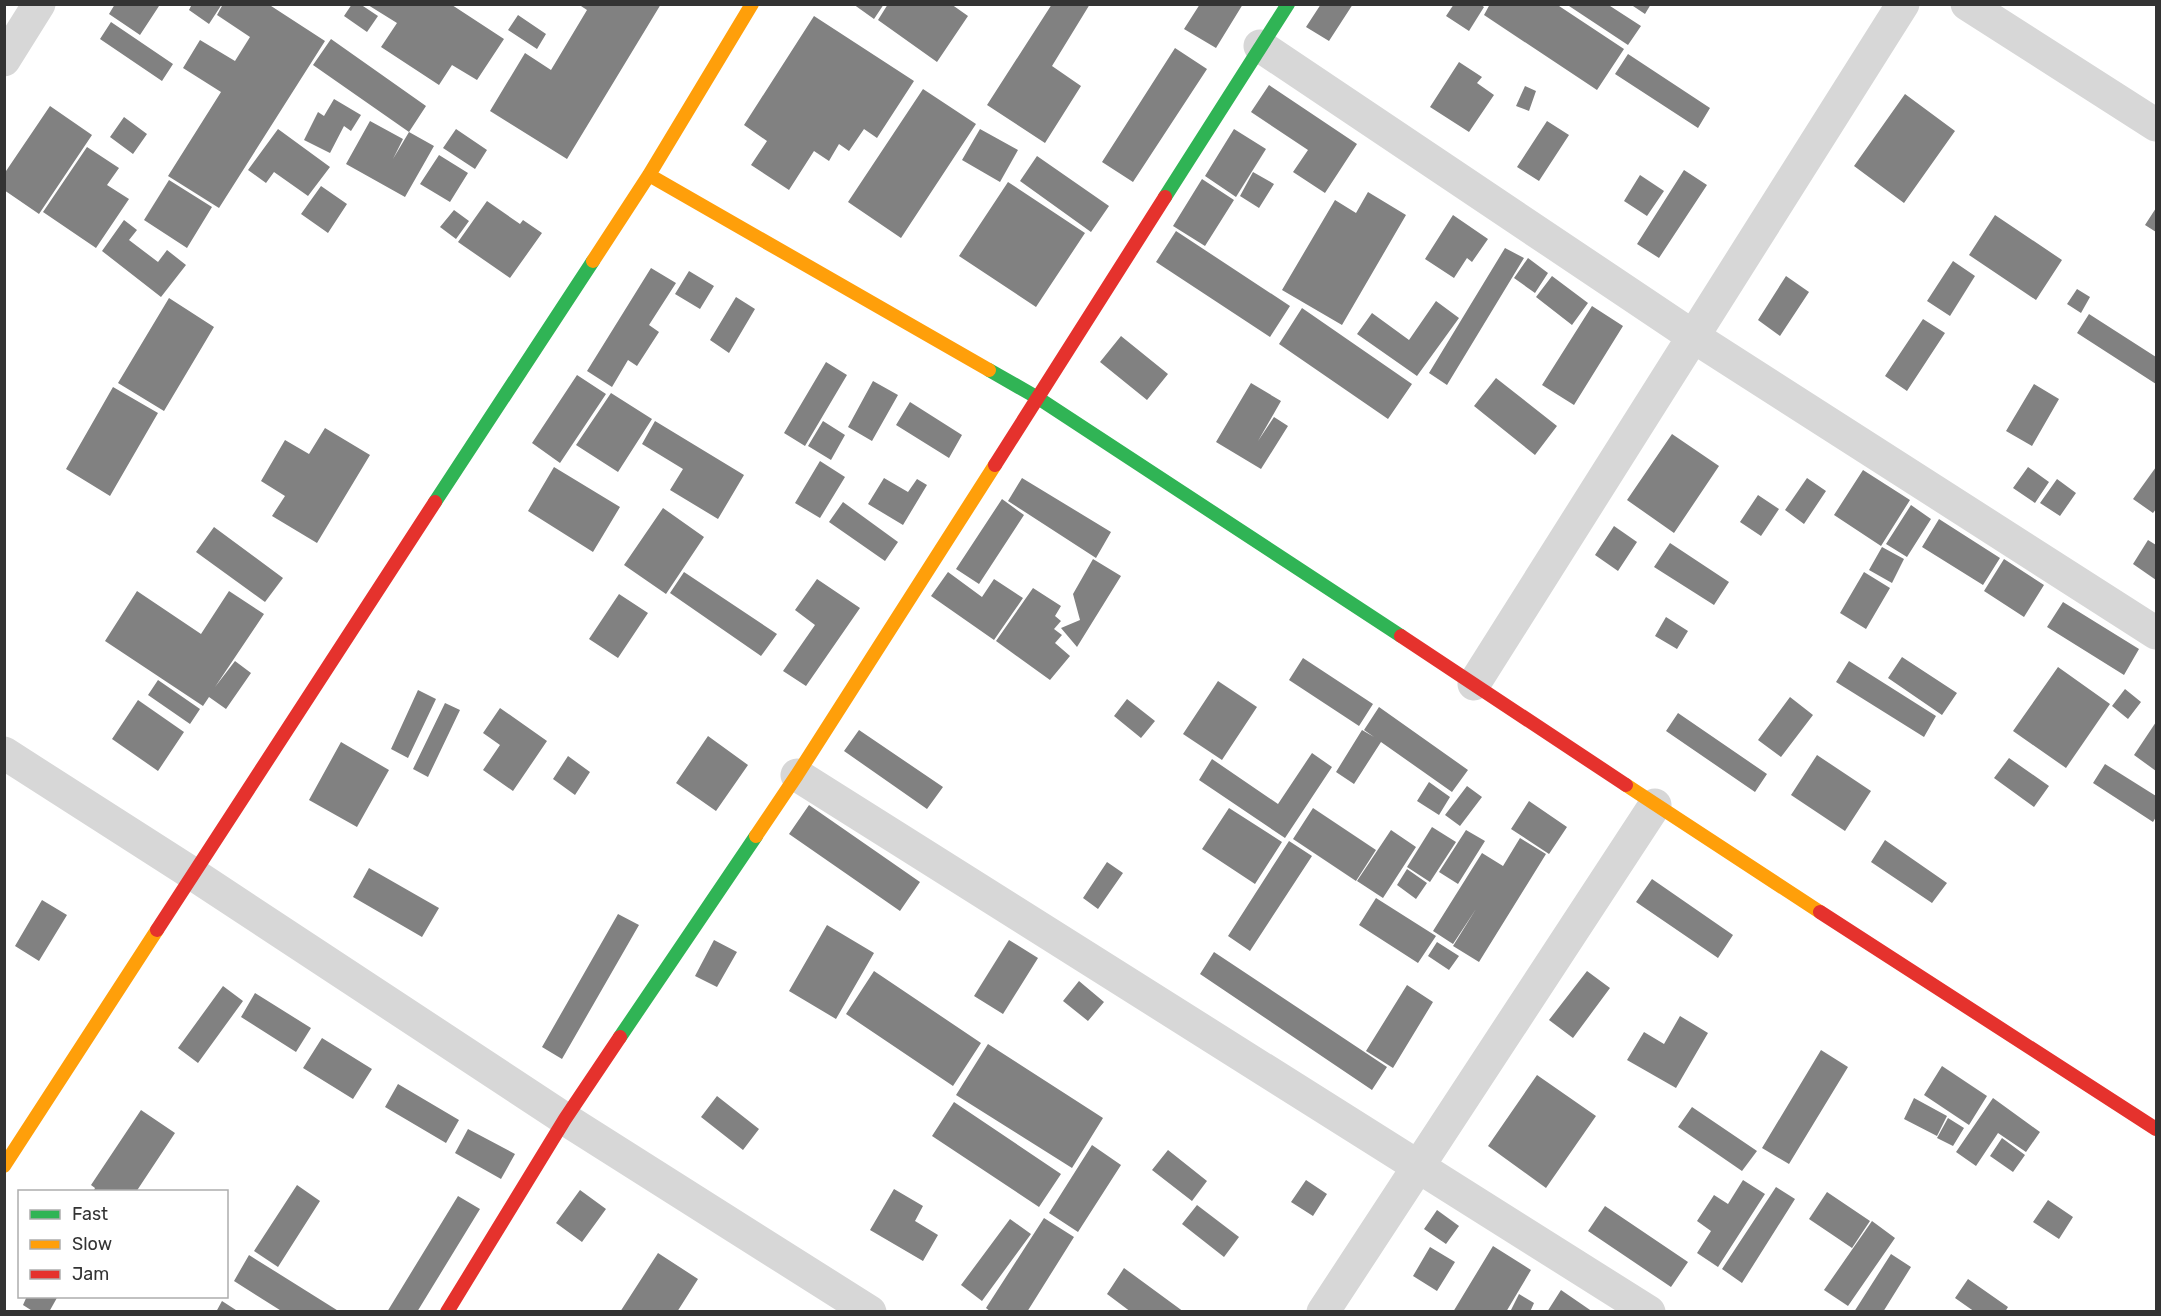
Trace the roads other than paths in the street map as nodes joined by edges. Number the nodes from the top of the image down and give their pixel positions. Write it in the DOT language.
graph roads {
  1 [pos="39,4"];
  2 [pos="752,4"];
  3 [pos="1288,4"];
  4 [pos="1903,4"];
  5 [pos="1967,4"];
  6 [pos="1260,46"];
  7 [pos="4,60"];
  8 [pos="2157,125"];
  9 [pos="649,175"];
  10 [pos="1694,337"];
  11 [pos="1038,398"];
  12 [pos="2157,633"];
  13 [pos="1474,684"];
  14 [pos="4,753"];
  15 [pos="797,775"];
  16 [pos="1654,805"];
  17 [pos="193,874"];
  18 [pos="565,1119"];
  19 [pos="2157,1129"];
  20 [pos="4,1166"];
  21 [pos="1419,1167"];
  22 [pos="447,1311"];
  23 [pos="870,1311"];
  24 [pos="1323,1311"];
  25 [pos="1649,1311"];
  1 -- 7 [label="street"];
  2 -- 9 [label="street"];
  3 -- 6 [label="street"];
  4 -- 10 [label="street"];
  5 -- 8 [label="street"];
  6 -- 10 [label="street"];
  6 -- 11 [label="street"];
  9 -- 11 [label="street"];
  9 -- 17 [label="street"];
  10 -- 12 [label="street"];
  10 -- 13 [label="street"];
  11 -- 13 [label="street"];
  11 -- 15 [label="street"];
  13 -- 16 [label="street"];
  14 -- 17 [label="street"];
  15 -- 18 [label="street"];
  15 -- 21 [label="street"];
  16 -- 19 [label="street"];
  16 -- 21 [label="street"];
  17 -- 18 [label="street"];
  17 -- 20 [label="street"];
  18 -- 22 [label="street"];
  18 -- 23 [label="street"];
  21 -- 24 [label="street"];
  21 -- 25 [label="street"];
}
